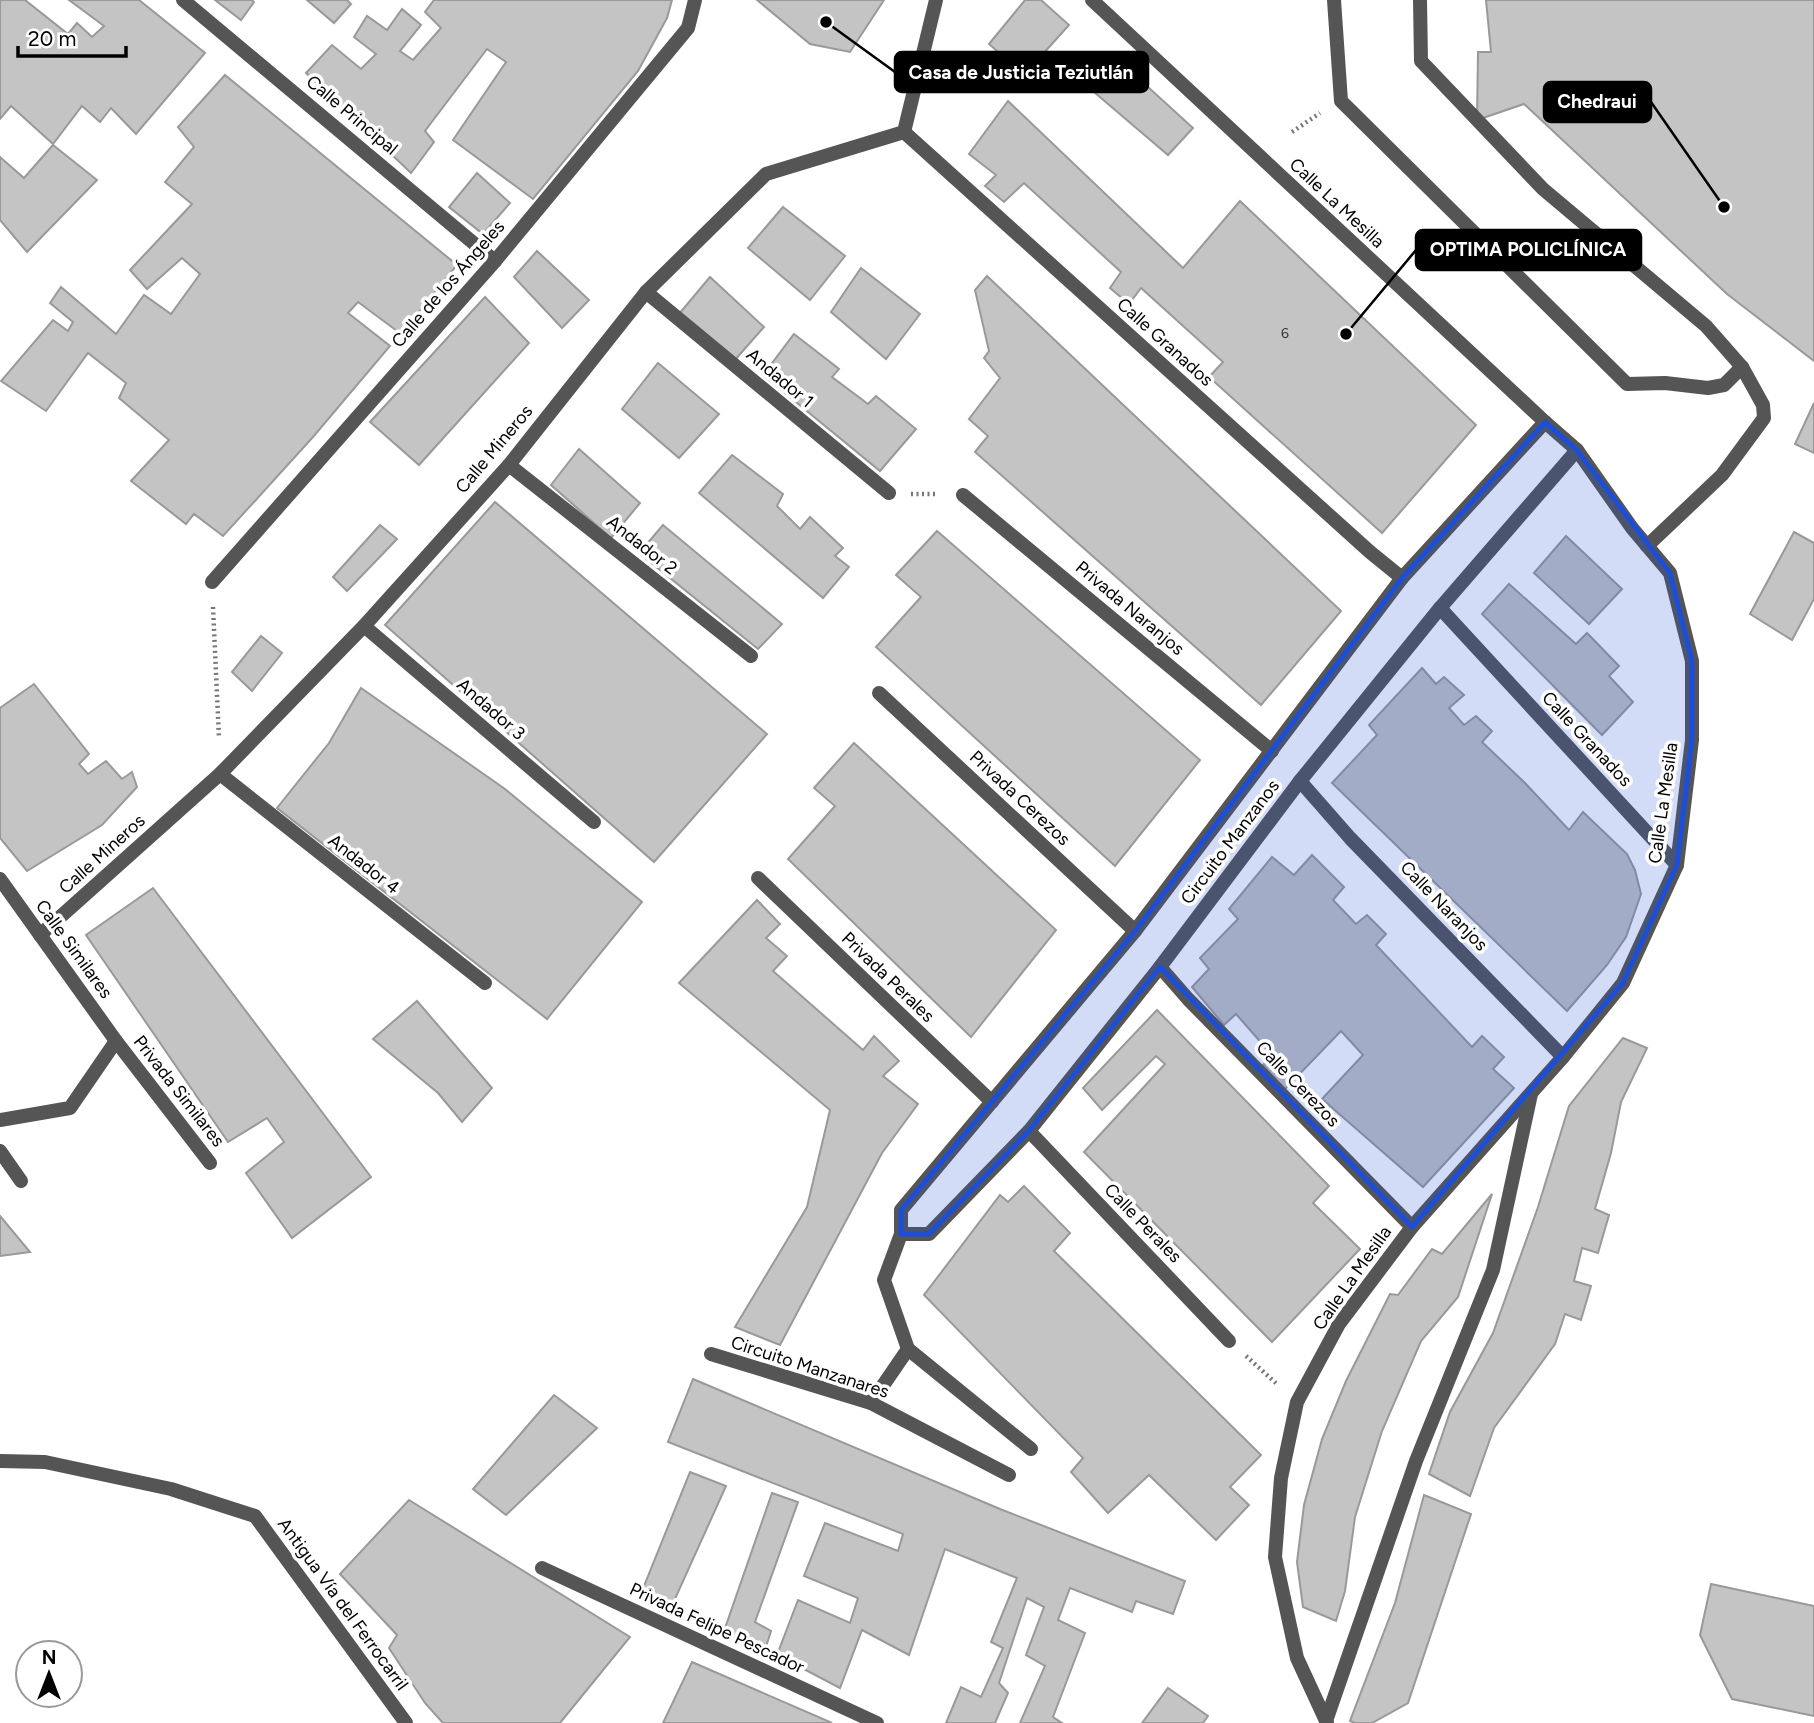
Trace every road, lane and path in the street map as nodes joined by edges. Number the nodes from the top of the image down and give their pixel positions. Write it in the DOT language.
graph roads {
  1 [pos="183,0"];
  2 [pos="695,0"];
  3 [pos="936,0"];
  4 [pos="1092,0"];
  5 [pos="1334,0"];
  6 [pos="1420,0"];
  7 [pos="1325,109"];
  8 [pos="904,132"];
  9 [pos="1292,132"];
  10 [pos="495,261"];
  11 [pos="646,292"];
  12 [pos="1742,367"];
  13 [pos="1545,422"];
  14 [pos="1577,450"];
  15 [pos="509,464"];
  16 [pos="890,494"];
  17 [pos="963,495"];
  18 [pos="1647,546"];
  19 [pos="1402,578"];
  20 [pos="212,582"];
  21 [pos="1440,608"];
  22 [pos="364,626"];
  23 [pos="751,656"];
  24 [pos="879,693"];
  25 [pos="1272,751"];
  26 [pos="220,774"];
  27 [pos="1300,781"];
  28 [pos="594,822"];
  29 [pos="1676,865"];
  30 [pos="758,878"];
  31 [pos="0,879"];
  32 [pos="1135,931"];
  33 [pos="40,935"];
  34 [pos="1160,967"];
  35 [pos="485,984"];
  36 [pos="116,1041"];
  37 [pos="1563,1056"];
  38 [pos="1531,1093"];
  39 [pos="992,1102"];
  40 [pos="0,1120"];
  41 [pos="1029,1131"];
  42 [pos="0,1151"];
  43 [pos="210,1163"];
  44 [pos="21,1181"];
  45 [pos="1412,1227"];
  46 [pos="901,1234"];
  47 [pos="1229,1341"];
  48 [pos="908,1349"];
  49 [pos="711,1354"];
  50 [pos="1297,1402"];
  51 [pos="871,1403"];
  52 [pos="1031,1449"];
  53 [pos="0,1461"];
  54 [pos="1009,1475"];
  55 [pos="542,1568"];
  56 [pos="1327,1722"];
  57 [pos="406,1723"];
  58 [pos="877,1723"];
  1 -- 10 [label="street, Calle Principal"];
  2 -- 10 [label="street, Calle de los Ángeles"];
  3 -- 8 [label="street"];
  4 -- 13 [label="street, Calle La Mesilla"];
  5 -- 12 [label="street"];
  6 -- 12 [label="street"];
  7 -- 9 [label="path"];
  8 -- 11 [label="street, Calle Mineros"];
  8 -- 19 [label="street, Calle Granados"];
  10 -- 20 [label="street, Calle de los Ángeles"];
  11 -- 15 [label="street, Calle Mineros"];
  11 -- 16 [label="street, Andador 1"];
  12 -- 18 [label="street"];
  13 -- 14 [label="street, Calle La Mesilla"];
  13 -- 19 [label="street, Circuito Manzanos"];
  14 -- 18 [label="street, Calle La Mesilla"];
  14 -- 21 [label="street, Circuito Manzanos"];
  15 -- 22 [label="street, Calle Mineros"];
  15 -- 23 [label="street, Andador 2"];
  16 -- 17 [label="path"];
  17 -- 25 [label="street, Privada Naranjos"];
  18 -- 29 [label="street, Calle La Mesilla"];
  19 -- 25 [label="street, Circuito Manzanos"];
  20 -- 26 [label="path"];
  21 -- 27 [label="street, Circuito Manzanos"];
  21 -- 29 [label="street, Calle Granados"];
  22 -- 26 [label="street, Calle Mineros"];
  22 -- 28 [label="street, Andador 3"];
  24 -- 32 [label="street, Privada Cerezos"];
  25 -- 32 [label="street, Circuito Manzanos"];
  26 -- 33 [label="street, Calle Mineros"];
  26 -- 35 [label="street, Andador 4"];
  27 -- 34 [label="street, Circuito Manzanos"];
  27 -- 37 [label="street, Calle Naranjos"];
  29 -- 37 [label="street, Calle La Mesilla"];
  30 -- 39 [label="street, Privada Perales"];
  31 -- 33 [label="street, Calle Similares"];
  32 -- 39 [label="street, Circuito Manzanos"];
  33 -- 36 [label="street, Calle Similares"];
  34 -- 41 [label="street, Circuito Manzanos"];
  34 -- 45 [label="street, Calle Cerezos"];
  36 -- 40 [label="street"];
  36 -- 43 [label="street, Privada Similares"];
  37 -- 38 [label="street, Calle La Mesilla"];
  38 -- 45 [label="street, Calle La Mesilla"];
  38 -- 56 [label="street"];
  39 -- 46 [label="street, Circuito Manzanos"];
  41 -- 46 [label="street, Circuito Manzanos"];
  41 -- 47 [label="street, Calle Perales"];
  42 -- 44 [label="street"];
  45 -- 50 [label="street, Calle La Mesilla"];
  46 -- 48 [label="street, Circuito Manzanos"];
  47 -- 50 [label="path"];
  48 -- 51 [label="street"];
  48 -- 52 [label="street"];
  49 -- 51 [label="street, Circuito Manzanares"];
  50 -- 56 [label="street, Calle La Mesilla"];
  51 -- 54 [label="street, Circuito Manzanares"];
  53 -- 57 [label="street, Antigua Vía del Ferrocarril"];
  55 -- 58 [label="street, Privada Felipe Pescador"];
}
